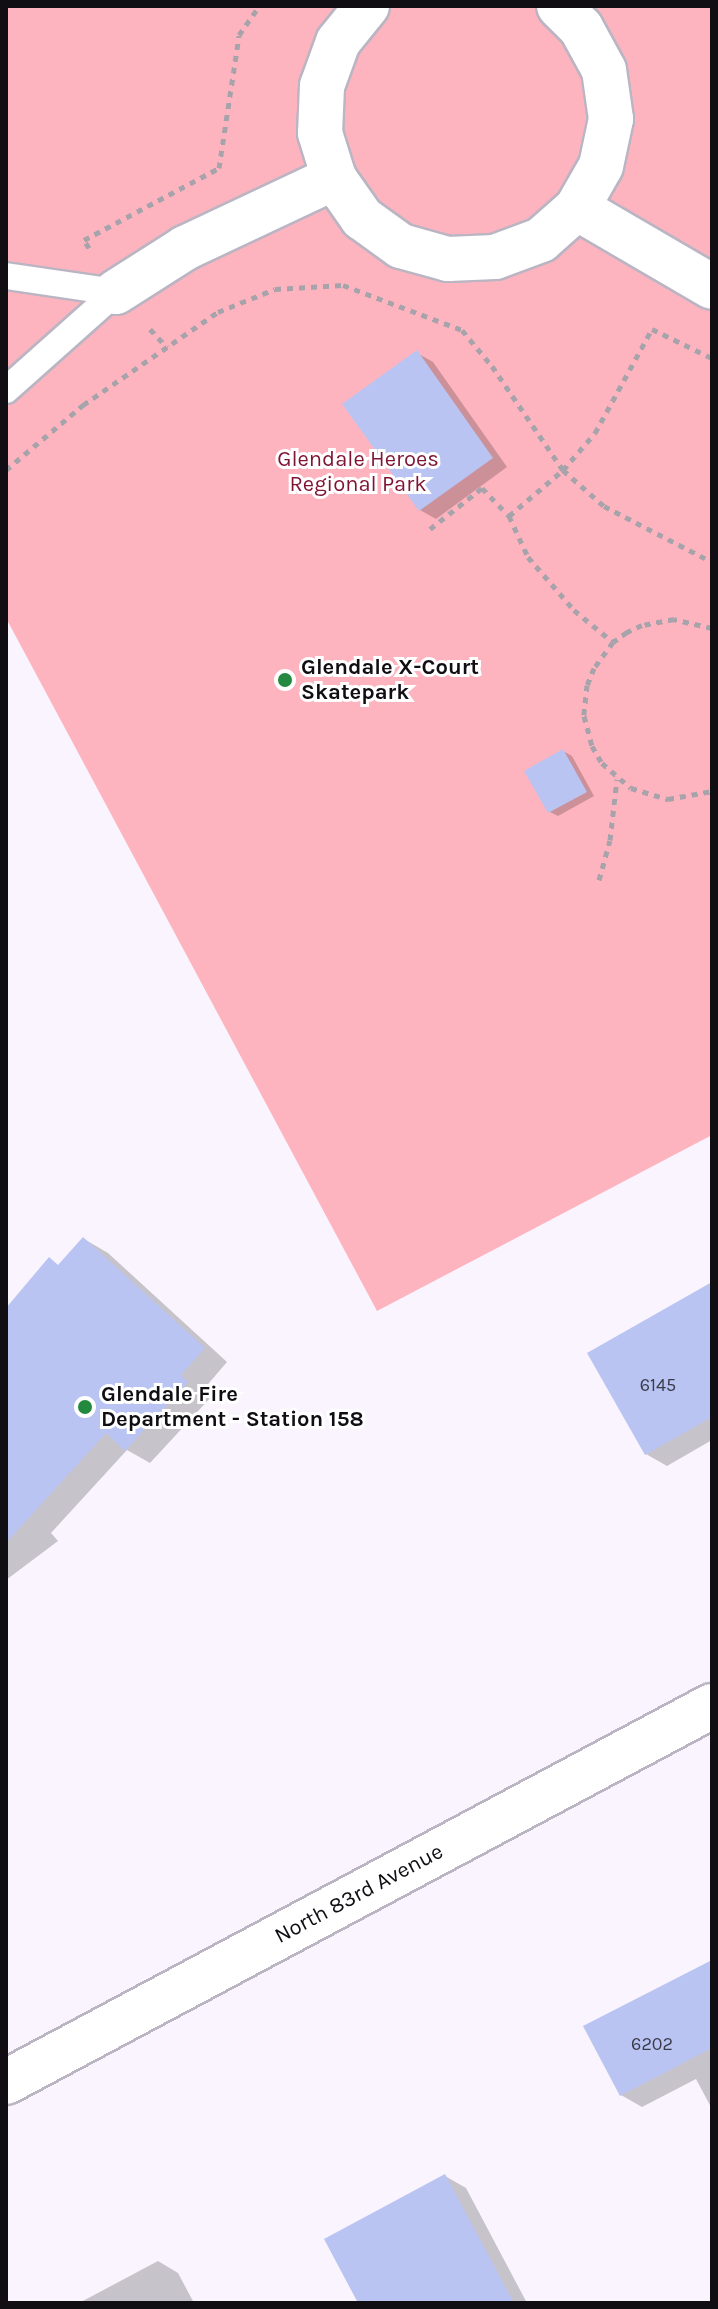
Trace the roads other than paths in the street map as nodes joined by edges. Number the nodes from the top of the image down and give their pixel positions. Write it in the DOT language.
graph roads {
  1 [pos="367,6"];
  2 [pos="559,6"];
  3 [pos="334,178"];
  4 [pos="577,208"];
  5 [pos="6,276"];
  6 [pos="712,287"];
  7 [pos="116,292"];
  8 [pos="6,390"];
  9 [pos="712,1706"];
  10 [pos="6,2082"];
  1 -- 3 [label="street"];
  2 -- 4 [label="street"];
  3 -- 4 [label="street"];
  3 -- 7 [label="street"];
  4 -- 6 [label="street"];
  5 -- 7 [label="lane"];
  7 -- 8 [label="lane"];
  9 -- 10 [label="street, North 83rd Avenue"];
}
